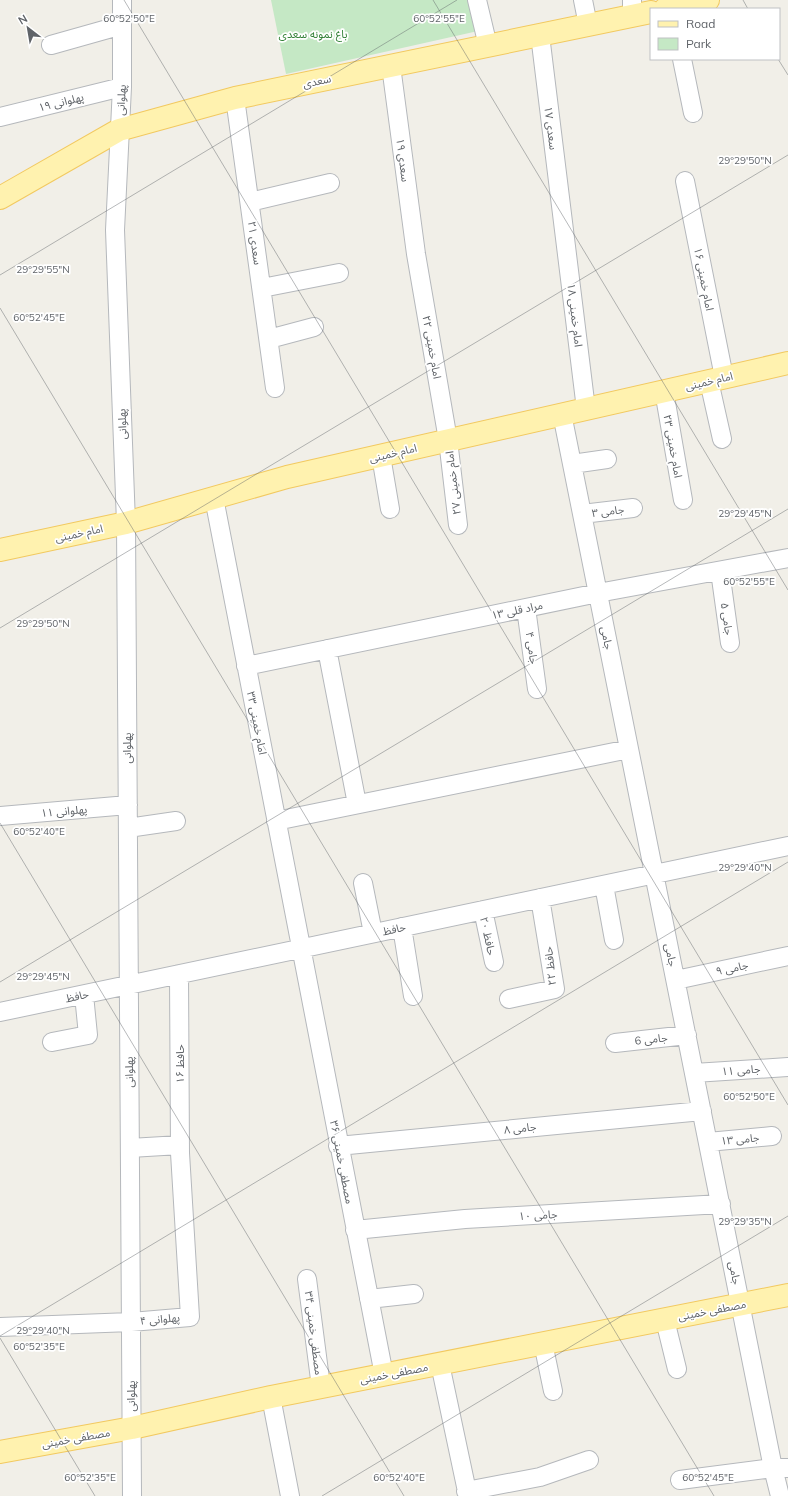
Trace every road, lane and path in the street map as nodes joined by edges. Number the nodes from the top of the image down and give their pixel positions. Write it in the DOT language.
graph roads {
  1 [pos="122,0"];
  2 [pos="477,0"];
  3 [pos="583,0"];
  4 [pos="708,0"];
  5 [pos="660,8"];
  6 [pos="650,10"];
  7 [pos="122,25"];
  8 [pos="588,25"];
  9 [pos="540,35"];
  10 [pos="51,45"];
  11 [pos="488,46"];
  12 [pos="682,60"];
  13 [pos="391,66"];
  14 [pos="122,86"];
  15 [pos="235,98"];
  16 [pos="693,113"];
  17 [pos="0,118"];
  18 [pos="119,130"];
  19 [pos="685,181"];
  20 [pos="330,183"];
  21 [pos="0,198"];
  22 [pos="250,202"];
  23 [pos="563,222"];
  24 [pos="416,254"];
  25 [pos="339,274"];
  26 [pos="262,288"];
  27 [pos="314,327"];
  28 [pos="268,339"];
  29 [pos="788,363"];
  30 [pos="716,379"];
  31 [pos="275,388"];
  32 [pos="664,391"];
  33 [pos="586,409"];
  34 [pos="562,414"];
  35 [pos="722,438"];
  36 [pos="448,440"];
  37 [pos="381,456"];
  38 [pos="607,459"];
  39 [pos="572,464"];
  40 [pos="214,498"];
  41 [pos="683,500"];
  42 [pos="633,508"];
  43 [pos="390,509"];
  44 [pos="582,514"];
  45 [pos="126,522"];
  46 [pos="458,525"];
  47 [pos="0,550"];
  48 [pos="788,558"];
  49 [pos="720,571"];
  50 [pos="598,593"];
  51 [pos="526,608"];
  52 [pos="730,643"];
  53 [pos="327,649"];
  54 [pos="246,666"];
  55 [pos="537,689"];
  56 [pos="629,749"];
  57 [pos="357,804"];
  58 [pos="128,805"];
  59 [pos="0,816"];
  60 [pos="276,821"];
  61 [pos="176,822"];
  62 [pos="128,828"];
  63 [pos="788,846"];
  64 [pos="654,874"];
  65 [pos="363,883"];
  66 [pos="604,885"];
  67 [pos="540,898"];
  68 [pos="483,910"];
  69 [pos="402,928"];
  70 [pos="373,933"];
  71 [pos="614,940"];
  72 [pos="301,949"];
  73 [pos="788,956"];
  74 [pos="494,962"];
  75 [pos="180,974"];
  76 [pos="676,980"];
  77 [pos="128,985"];
  78 [pos="84,995"];
  79 [pos="413,996"];
  80 [pos="509,999"];
  81 [pos="0,1012"];
  82 [pos="687,1034"];
  83 [pos="52,1042"];
  84 [pos="615,1042"];
  85 [pos="788,1067"];
  86 [pos="694,1073"];
  87 [pos="702,1111"];
  88 [pos="772,1136"];
  89 [pos="708,1142"];
  90 [pos="338,1146"];
  91 [pos="130,1148"];
  92 [pos="180,1149"];
  93 [pos="721,1204"];
  94 [pos="355,1230"];
  95 [pos="308,1279"];
  96 [pos="414,1294"];
  97 [pos="788,1295"];
  98 [pos="369,1299"];
  99 [pos="741,1305"];
  100 [pos="190,1317"];
  101 [pos="665,1320"];
  102 [pos="131,1322"];
  103 [pos="0,1327"];
  104 [pos="543,1344"];
  105 [pos="440,1364"];
  106 [pos="677,1369"];
  107 [pos="384,1375"];
  108 [pos="321,1387"];
  109 [pos="552,1391"];
  110 [pos="271,1397"];
  111 [pos="132,1428"];
  112 [pos="0,1452"];
  113 [pos="589,1460"];
  114 [pos="780,1468"];
  115 [pos="680,1480"];
  116 [pos="467,1494"];
  117 [pos="132,1496"];
  118 [pos="290,1496"];
  119 [pos="780,1496"];
  1 -- 7 [label="street, پهلوانی"];
  2 -- 11 [label="street"];
  3 -- 8 [label="street"];
  4 -- 5 [label="main road, سعدی"];
  6 -- 8 [label="main road, سعدی"];
  7 -- 10 [label="street"];
  7 -- 14 [label="street, پهلوانی"];
  8 -- 9 [label="main road, سعدی"];
  9 -- 11 [label="main road, سعدی"];
  9 -- 23 [label="street, سعدی ۱۷"];
  11 -- 13 [label="main road, سعدی"];
  12 -- 16 [label="street"];
  13 -- 15 [label="main road, سعدی"];
  13 -- 24 [label="street, سعدی ۱۹"];
  14 -- 17 [label="street, پهلوانی ۱۹"];
  14 -- 18 [label="street, پهلوانی"];
  15 -- 18 [label="main road, سعدی"];
  15 -- 22 [label="street, سعدی ۲۱"];
  18 -- 21 [label="main road, سعدی"];
  18 -- 45 [label="street, پهلوانی"];
  19 -- 30 [label="street, امام خمینی ۱۶"];
  20 -- 22 [label="street"];
  22 -- 26 [label="street, سعدی ۲۱"];
  23 -- 33 [label="street, امام خمینی ۱۸"];
  24 -- 36 [label="street, امام خمینی ۲۲"];
  25 -- 26 [label="street"];
  26 -- 28 [label="street, سعدی ۲۱"];
  27 -- 28 [label="street"];
  28 -- 31 [label="street, سعدی ۲۱"];
  29 -- 30 [label="main road, امام خمینی"];
  30 -- 32 [label="main road, امام خمینی"];
  30 -- 35 [label="street, امام خمینی ۱۶"];
  32 -- 33 [label="main road, امام خمینی"];
  32 -- 41 [label="street, امام خمینی ۲۳"];
  33 -- 34 [label="main road, امام خمینی"];
  34 -- 36 [label="main road, امام خمینی"];
  34 -- 39 [label="street, جامی"];
  36 -- 37 [label="main road, امام خمینی"];
  36 -- 46 [label="street, امام خمینی ۲۷"];
  37 -- 40 [label="main road, امام خمینی"];
  37 -- 43 [label="street"];
  38 -- 39 [label="street"];
  39 -- 44 [label="street, جامی"];
  40 -- 45 [label="main road, امام خمینی"];
  40 -- 54 [label="street, امام خمینی ۳۳"];
  42 -- 44 [label="street, جامی ۳"];
  44 -- 50 [label="street, جامی"];
  45 -- 47 [label="main road, امام خمینی"];
  45 -- 58 [label="street, پهلوانی"];
  48 -- 49 [label="street, مراد قلی ۱۳"];
  49 -- 50 [label="street, مراد قلی ۱۳"];
  49 -- 52 [label="street, جامی ۵"];
  50 -- 51 [label="street, مراد قلی ۱۳"];
  50 -- 56 [label="street, جامی"];
  51 -- 53 [label="street, مراد قلی ۱۳"];
  51 -- 55 [label="street, جامی ۴"];
  53 -- 54 [label="street, مراد قلی ۱۳"];
  53 -- 57 [label="street"];
  54 -- 60 [label="street, امام خمینی ۳۳"];
  56 -- 57 [label="street"];
  56 -- 64 [label="street, جامی"];
  57 -- 60 [label="street"];
  58 -- 59 [label="street, پهلوانی ۱۱"];
  58 -- 62 [label="street, پهلوانی"];
  60 -- 72 [label="street, امام خمینی ۳۳"];
  61 -- 62 [label="street"];
  62 -- 77 [label="street, پهلوانی"];
  63 -- 64 [label="street, حافظ"];
  64 -- 66 [label="street, حافظ"];
  64 -- 76 [label="street, جامی"];
  65 -- 70 [label="street"];
  66 -- 67 [label="street, حافظ"];
  66 -- 71 [label="street"];
  67 -- 68 [label="street, حافظ"];
  67 -- 80 [label="street, حافظ ۲۲"];
  68 -- 69 [label="street, حافظ"];
  68 -- 74 [label="street, حافظ ۲۰"];
  69 -- 70 [label="street, حافظ"];
  69 -- 79 [label="street"];
  70 -- 72 [label="street, حافظ"];
  72 -- 75 [label="street, حافظ"];
  72 -- 90 [label="street, مصطفی خمینی ۳۶"];
  73 -- 76 [label="street, جامی ۹"];
  75 -- 77 [label="street, حافظ"];
  75 -- 92 [label="street, حافظ ۱۶"];
  76 -- 82 [label="street, جامی"];
  77 -- 78 [label="street, حافظ"];
  77 -- 91 [label="street, پهلوانی"];
  78 -- 81 [label="street, حافظ"];
  78 -- 83 [label="street"];
  82 -- 84 [label="street, جامی 6"];
  82 -- 86 [label="street, جامی"];
  85 -- 86 [label="street, جامی ۱۱"];
  86 -- 87 [label="street, جامی"];
  87 -- 89 [label="street, جامی"];
  87 -- 90 [label="street, جامی ۸"];
  88 -- 89 [label="street, جامی ۱۳"];
  89 -- 93 [label="street, جامی"];
  90 -- 94 [label="street, مصطفی خمینی ۳۶"];
  91 -- 92 [label="street"];
  91 -- 102 [label="street, پهلوانی"];
  92 -- 100 [label="street, حافظ ۱۶"];
  93 -- 94 [label="street, جامی ۱۰"];
  93 -- 99 [label="street, جامی"];
  94 -- 98 [label="street, مصطفی خمینی ۳۶"];
  95 -- 108 [label="street, مصطفی خمینی ۳۴"];
  96 -- 98 [label="street"];
  97 -- 99 [label="main road, مصطفی خمینی"];
  98 -- 107 [label="street, مصطفی خمینی ۳۶"];
  99 -- 101 [label="main road, مصطفی خمینی"];
  99 -- 114 [label="street, جامی"];
  100 -- 102 [label="street, پهلوانی ۴"];
  101 -- 104 [label="main road, مصطفی خمینی"];
  101 -- 106 [label="street"];
  102 -- 103 [label="street, پهلوانی ۴"];
  102 -- 111 [label="street, پهلوانی"];
  104 -- 105 [label="main road, مصطفی خمینی"];
  104 -- 109 [label="street"];
  105 -- 107 [label="main road, مصطفی خمینی"];
  105 -- 116 [label="street"];
  107 -- 108 [label="main road, مصطفی خمینی"];
  108 -- 110 [label="main road, مصطفی خمینی"];
  110 -- 111 [label="main road, مصطفی خمینی"];
  110 -- 118 [label="street"];
  111 -- 112 [label="main road, مصطفی خمینی"];
  111 -- 117 [label="street, پهلوانی"];
  113 -- 116 [label="street"];
  114 -- 115 [label="street"];
  114 -- 119 [label="street, جامی"];
}
